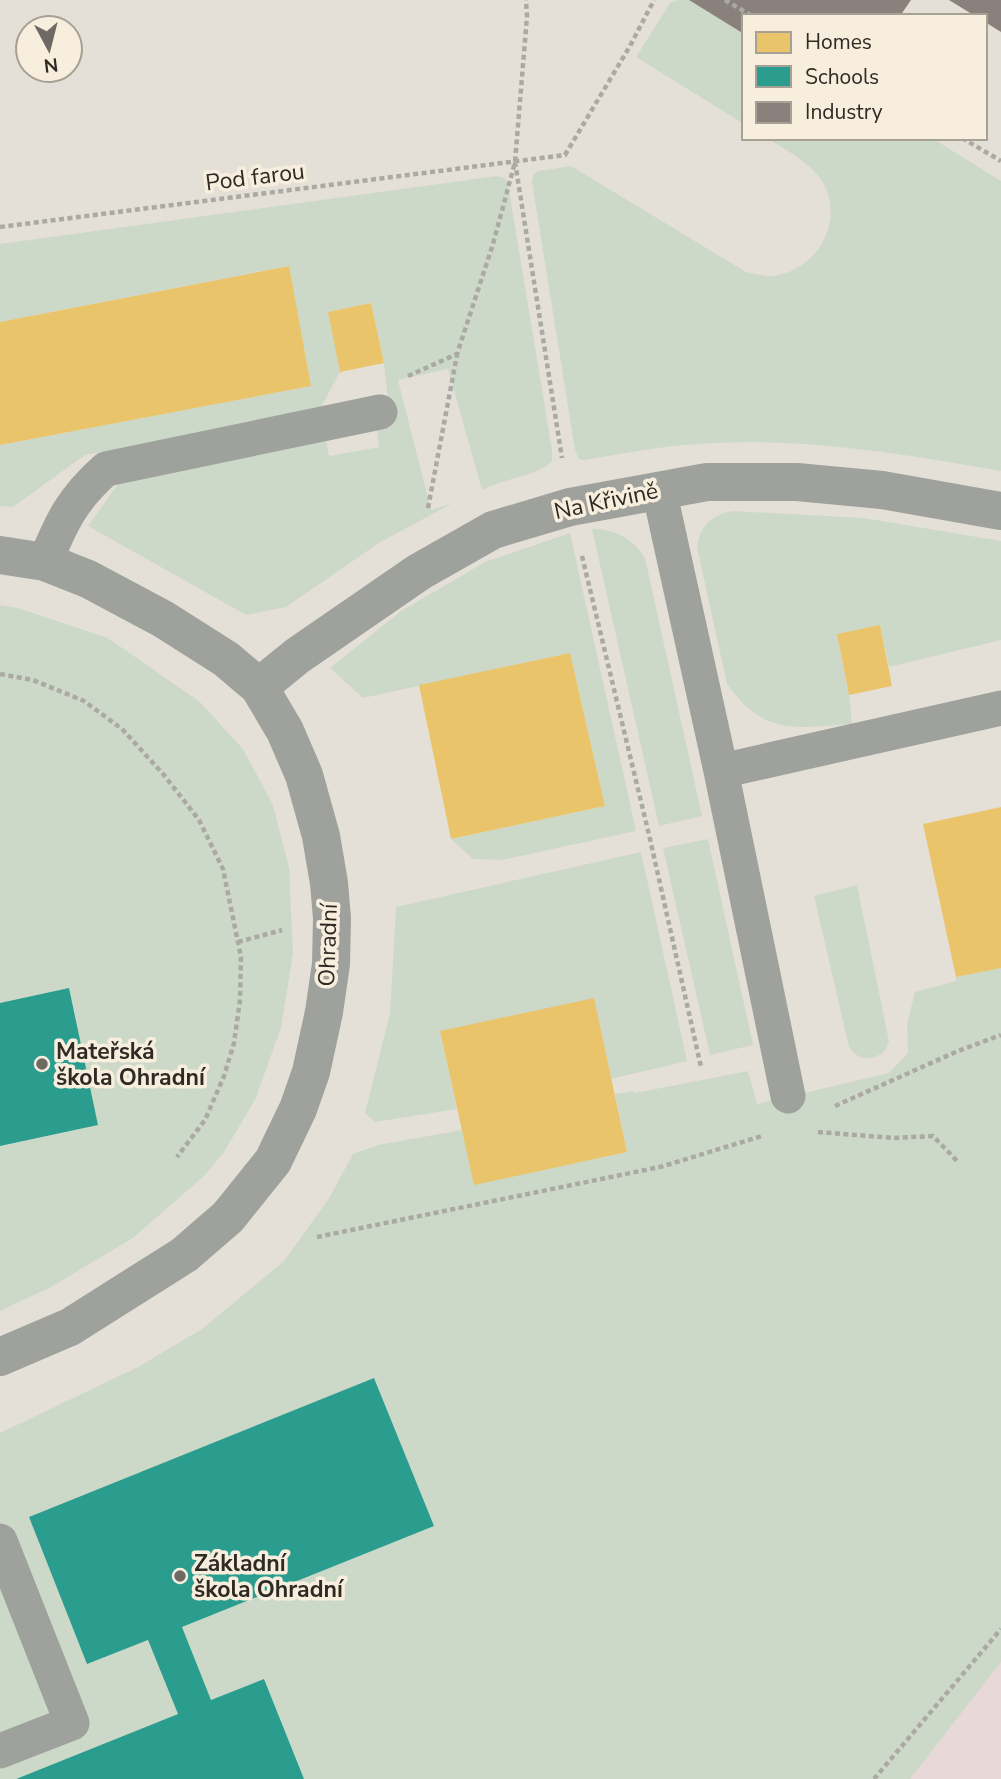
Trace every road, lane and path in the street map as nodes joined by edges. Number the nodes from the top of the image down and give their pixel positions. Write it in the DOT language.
graph roads {
  1 [pos="526,0"];
  2 [pos="654,0"];
  3 [pos="725,0"];
  4 [pos="749,14"];
  5 [pos="965,140"];
  6 [pos="1001,161"];
  7 [pos="515,162"];
  8 [pos="0,227"];
  9 [pos="457,354"];
  10 [pos="380,412"];
  11 [pos="659,490"];
  12 [pos="570,507"];
  13 [pos="1001,511"];
  14 [pos="428,512"];
  15 [pos="0,555"];
  16 [pos="45,562"];
  17 [pos="0,674"];
  18 [pos="259,687"];
  19 [pos="1001,708"];
  20 [pos="721,771"];
  21 [pos="286,929"];
  22 [pos="238,943"];
  23 [pos="1001,1035"];
  24 [pos="701,1067"];
  25 [pos="788,1097"];
  26 [pos="833,1107"];
  27 [pos="810,1132"];
  28 [pos="770,1133"];
  29 [pos="177,1157"];
  30 [pos="958,1161"];
  31 [pos="317,1237"];
  32 [pos="0,1357"];
  33 [pos="0,1541"];
  34 [pos="1001,1629"];
  35 [pos="0,1751"];
  36 [pos="874,1779"];
  1 -- 7 [label="path"];
  2 -- 7 [label="path, Pod farou"];
  3 -- 4 [label="path"];
  5 -- 6 [label="path"];
  7 -- 8 [label="path, Pod farou"];
  7 -- 9 [label="path"];
  7 -- 12 [label="path"];
  9 -- 10 [label="path"];
  9 -- 14 [label="path"];
  10 -- 16 [label="lane"];
  11 -- 12 [label="street, Na Křivině"];
  11 -- 13 [label="street, Na Křivině"];
  11 -- 20 [label="lane"];
  12 -- 18 [label="street, Na Křivině"];
  12 -- 24 [label="path"];
  15 -- 16 [label="street, Ohradní"];
  16 -- 18 [label="street, Ohradní"];
  17 -- 22 [label="path"];
  18 -- 32 [label="street, Ohradní"];
  19 -- 20 [label="lane"];
  20 -- 25 [label="lane"];
  21 -- 22 [label="path"];
  22 -- 29 [label="path"];
  23 -- 26 [label="path"];
  27 -- 30 [label="path"];
  28 -- 31 [label="path"];
  33 -- 35 [label="lane"];
  34 -- 36 [label="path"];
}
